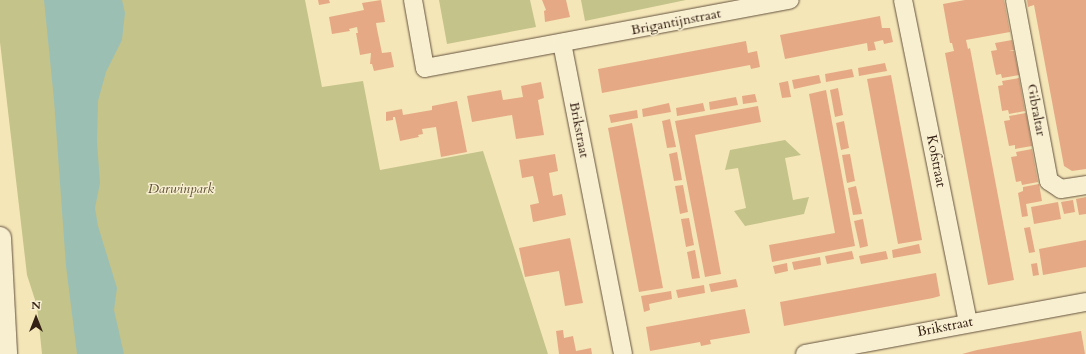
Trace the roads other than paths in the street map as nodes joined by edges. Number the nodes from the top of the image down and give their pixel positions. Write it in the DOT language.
graph roads {
  1 [pos="413,0"];
  2 [pos="790,0"];
  3 [pos="903,0"];
  4 [pos="1015,0"];
  5 [pos="759,3"];
  6 [pos="562,43"];
  7 [pos="1086,185"];
  8 [pos="0,238"];
  9 [pos="1086,302"];
  10 [pos="968,322"];
  11 [pos="6,354"];
  12 [pos="623,354"];
  13 [pos="805,354"];
  1 -- 6 [label="street"];
  2 -- 5 [label="street, Brigantijnstraat"];
  3 -- 10 [label="street, Kofstraat"];
  4 -- 7 [label="street, Gibraltar"];
  5 -- 6 [label="street, Brigantijnstraat"];
  6 -- 12 [label="street, Brikstraat"];
  8 -- 11 [label="street"];
  9 -- 10 [label="street, Brikstraat"];
  10 -- 13 [label="street, Brikstraat"];
}
